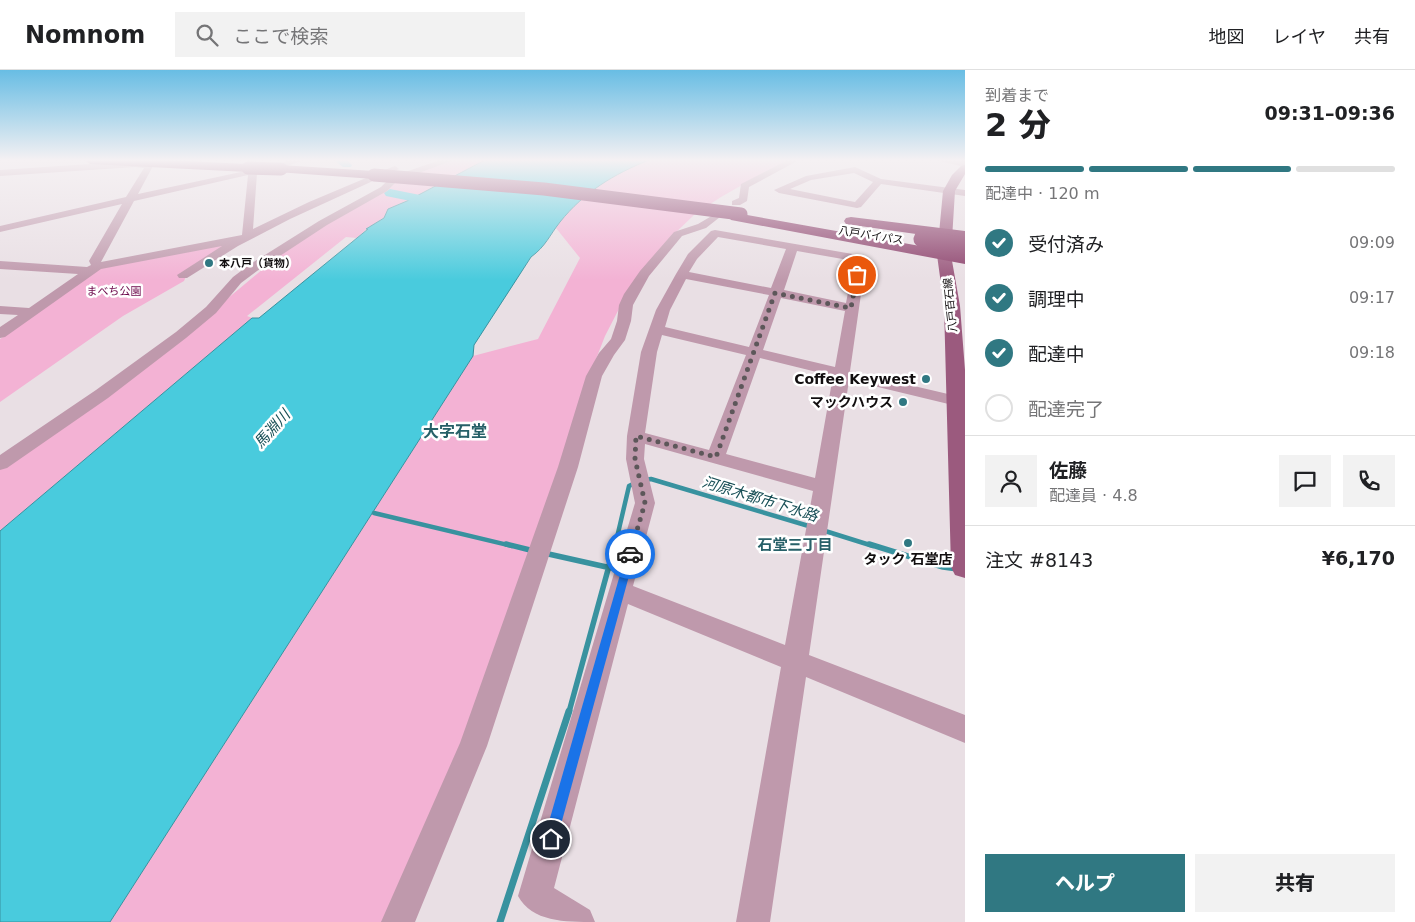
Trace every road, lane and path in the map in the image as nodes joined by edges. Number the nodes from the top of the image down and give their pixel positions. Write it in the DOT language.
graph roads {
  1 [pos="129,199"];
  2 [pos="126,200"];
  3 [pos="250,200"];
  4 [pos="320,200"];
  5 [pos="365,200"];
  6 [pos="634,200"];
  7 [pos="660,200"];
  8 [pos="744,200"];
  9 [pos="830,200"];
  10 [pos="862,200"];
  11 [pos="956,200"];
  12 [pos="959,200"];
  13 [pos="737,212"];
  14 [pos="808,216"];
  15 [pos="837,219"];
  16 [pos="0,229"];
  17 [pos="945,233"];
  18 [pos="244,237"];
  19 [pos="965,242"];
  20 [pos="793,247"];
  21 [pos="944,255"];
  22 [pos="965,259"];
  23 [pos="3,267"];
  24 [pos="94,269"];
  25 [pos="682,274"];
  26 [pos="183,275"];
  27 [pos="775,293"];
  28 [pos="851,308"];
  29 [pos="0,310"];
  30 [pos="31,312"];
  31 [pos="656,329"];
  32 [pos="0,334"];
  33 [pos="754,353"];
  34 [pos="842,374"];
  35 [pos="961,402"];
  36 [pos="636,436"];
  37 [pos="716,457"];
  38 [pos="0,464"];
  39 [pos="823,488"];
  40 [pos="965,567"];
  41 [pos="620,591"];
  42 [pos="795,661"];
  43 [pos="965,729"];
  44 [pos="398,922"];
  45 [pos="578,922"];
  46 [pos="753,922"];
  1 -- 24 [label="street"];
  2 -- 16 [label="street"];
  3 -- 18 [label="street"];
  4 -- 18 [label="street"];
  5 -- 38 [label="street"];
  6 -- 13 [label="highway, bridge"];
  7 -- 13 [label="highway, bridge"];
  8 -- 13 [label="street"];
  9 -- 10 [label="street"];
  11 -- 17 [label="main road, 八戸百石線"];
  12 -- 19 [label="main road, 八戸百石線"];
  13 -- 14 [label="highway"];
  13 -- 19 [label="highway, 八戸バイパス"];
  13 -- 21 [label="highway"];
  13 -- 44 [label="street"];
  15 -- 17 [label="highway"];
  17 -- 19 [label="highway"];
  17 -- 21 [label="main road, 八戸百石線"];
  18 -- 24 [label="street"];
  18 -- 26 [label="street"];
  20 -- 25 [label="street"];
  20 -- 27 [label="street"];
  20 -- 28 [label="street"];
  21 -- 22 [label="highway"];
  21 -- 35 [label="main road, 八戸百石線"];
  23 -- 24 [label="street"];
  24 -- 30 [label="street"];
  25 -- 27 [label="street"];
  25 -- 31 [label="street"];
  27 -- 28 [label="street"];
  27 -- 33 [label="street"];
  28 -- 34 [label="street"];
  29 -- 30 [label="street"];
  30 -- 32 [label="street"];
  31 -- 33 [label="street"];
  31 -- 36 [label="street"];
  33 -- 34 [label="street"];
  33 -- 37 [label="street"];
  34 -- 35 [label="street"];
  34 -- 39 [label="street"];
  35 -- 40 [label="main road, 八戸百石線"];
  36 -- 37 [label="street"];
  36 -- 41 [label="street"];
  37 -- 39 [label="street"];
  39 -- 42 [label="street"];
  41 -- 42 [label="street"];
  41 -- 45 [label="street"];
  42 -- 43 [label="street"];
  42 -- 46 [label="street"];
}
